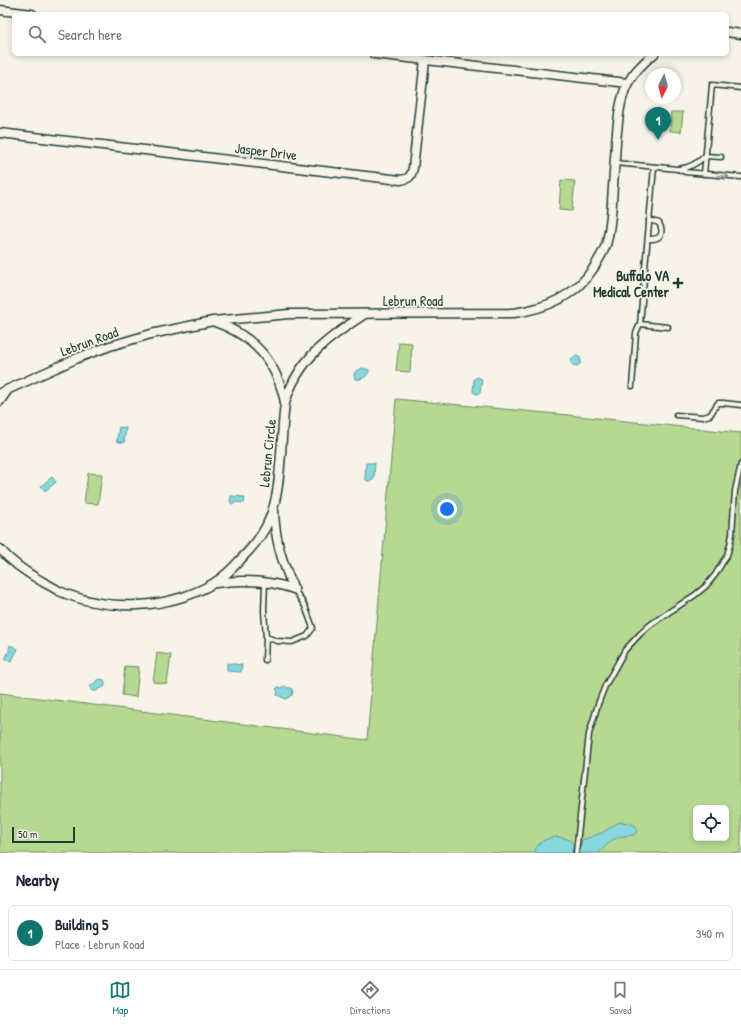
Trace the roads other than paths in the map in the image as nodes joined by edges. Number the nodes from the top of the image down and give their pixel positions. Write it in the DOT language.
graph roads {
  1 [pos="0,10"];
  2 [pos="16,12"];
  3 [pos="729,32"];
  4 [pos="741,34"];
  5 [pos="391,56"];
  6 [pos="652,56"];
  7 [pos="425,60"];
  8 [pos="628,83"];
  9 [pos="741,88"];
  10 [pos="0,133"];
  11 [pos="705,156"];
  12 [pos="722,158"];
  13 [pos="614,163"];
  14 [pos="654,167"];
  15 [pos="678,169"];
  16 [pos="704,174"];
  17 [pos="741,177"];
  18 [pos="650,220"];
  19 [pos="648,239"];
  20 [pos="365,314"];
  21 [pos="213,321"];
  22 [pos="640,324"];
  23 [pos="668,327"];
  24 [pos="632,386"];
  25 [pos="3,392"];
  26 [pos="0,401"];
  27 [pos="285,403"];
  28 [pos="741,405"];
  29 [pos="676,415"];
  30 [pos="741,464"];
  31 [pos="274,506"];
  32 [pos="0,549"];
  33 [pos="265,582"];
  34 [pos="215,583"];
  35 [pos="294,589"];
  36 [pos="266,637"];
  37 [pos="265,660"];
  38 [pos="576,853"];
  1 -- 2 [label="street"];
  3 -- 4 [label="street"];
  5 -- 7 [label="street"];
  6 -- 8 [label="street, Lebrun Road"];
  7 -- 8 [label="street"];
  7 -- 10 [label="street, Jasper Drive"];
  8 -- 13 [label="street, Lebrun Road"];
  9 -- 11 [label="lane"];
  11 -- 12 [label="lane"];
  11 -- 15 [label="lane"];
  11 -- 16 [label="lane"];
  13 -- 14 [label="lane"];
  13 -- 20 [label="street, Lebrun Road"];
  14 -- 15 [label="lane"];
  14 -- 18 [label="lane"];
  15 -- 16 [label="lane"];
  16 -- 17 [label="lane, one-way"];
  18 -- 19 [label="lane"];
  18 -- 19 [label="lane"];
  19 -- 22 [label="lane"];
  20 -- 21 [label="street, Lebrun Road"];
  20 -- 27 [label="street, Lebrun Circle"];
  21 -- 25 [label="street, Lebrun Road"];
  21 -- 27 [label="street, Lebrun Circle"];
  22 -- 23 [label="lane"];
  22 -- 24 [label="lane"];
  25 -- 26 [label="street"];
  27 -- 31 [label="street, Lebrun Circle"];
  28 -- 29 [label="lane"];
  30 -- 38 [label="lane"];
  31 -- 34 [label="street, Lebrun Circle"];
  31 -- 35 [label="street, Lebrun Circle"];
  32 -- 34 [label="street, Lebrun Circle"];
  33 -- 34 [label="street, Lebrun Circle"];
  33 -- 35 [label="street, Lebrun Circle"];
  33 -- 36 [label="lane"];
  35 -- 36 [label="lane"];
  36 -- 37 [label="lane"];
}
